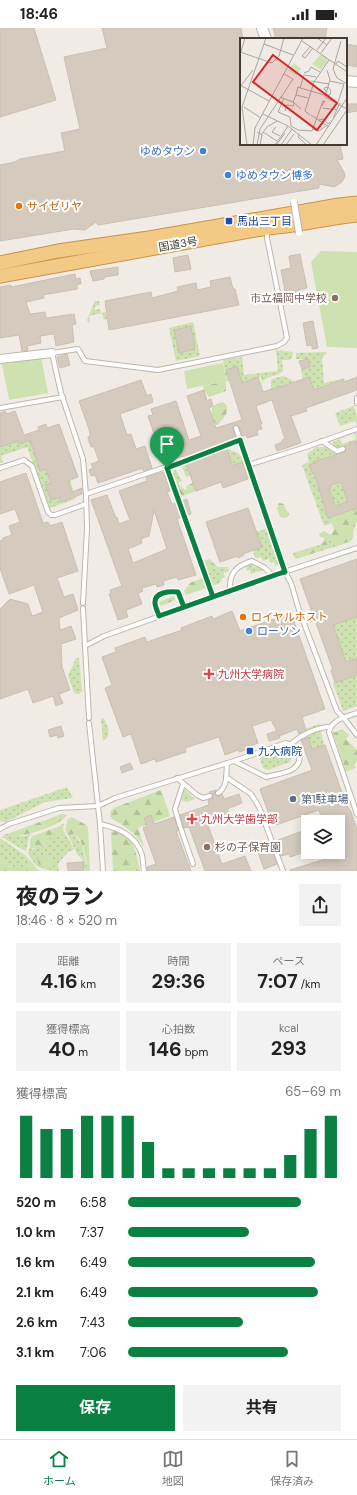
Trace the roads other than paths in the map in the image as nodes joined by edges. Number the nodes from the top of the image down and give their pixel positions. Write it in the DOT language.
graph roads {
  1 [pos="262,28"];
  2 [pos="266,38"];
  3 [pos="347,81"];
  4 [pos="357,82"];
  5 [pos="294,202"];
  6 [pos="357,203"];
  7 [pos="357,215"];
  8 [pos="267,228"];
  9 [pos="299,233"];
  10 [pos="0,263"];
  11 [pos="0,276"];
  12 [pos="52,353"];
  13 [pos="0,358"];
  14 [pos="63,397"];
  15 [pos="357,398"];
  16 [pos="357,403"];
  17 [pos="0,408"];
  18 [pos="236,428"];
  19 [pos="357,429"];
  20 [pos="240,440"];
  21 [pos="322,441"];
  22 [pos="343,449"];
  23 [pos="248,465"];
  24 [pos="0,468"];
  25 [pos="167,468"];
  26 [pos="86,494"];
  27 [pos="86,504"];
  28 [pos="357,547"];
  29 [pos="285,572"];
  30 [pos="273,576"];
  31 [pos="230,591"];
  32 [pos="213,597"];
  33 [pos="83,603"];
  34 [pos="184,607"];
  35 [pos="83,608"];
  36 [pos="159,616"];
  37 [pos="85,646"];
  38 [pos="357,713"];
  39 [pos="89,718"];
  40 [pos="345,718"];
  41 [pos="90,723"];
  42 [pos="330,727"];
  43 [pos="357,735"];
  44 [pos="291,744"];
  45 [pos="234,761"];
  46 [pos="227,763"];
  47 [pos="226,777"];
  48 [pos="178,778"];
  49 [pos="183,784"];
  50 [pos="218,794"];
  51 [pos="210,796"];
  52 [pos="98,806"];
  53 [pos="357,814"];
  54 [pos="100,824"];
  55 [pos="0,829"];
  56 [pos="193,864"];
  57 [pos="103,871"];
  58 [pos="144,871"];
  59 [pos="283,871"];
  1 -- 2 [label="street"];
  3 -- 4 [label="street"];
  5 -- 9 [label="street, bridge"];
  6 -- 10 [label="highway, 国道3号"];
  7 -- 8 [label="highway, 国道3号"];
  8 -- 11 [label="highway, 国道3号"];
  8 -- 12 [label="lane"];
  12 -- 13 [label="street"];
  12 -- 14 [label="lane"];
  14 -- 17 [label="lane"];
  14 -- 26 [label="lane"];
  15 -- 16 [label="lane"];
  18 -- 20 [label="lane"];
  19 -- 21 [label="lane"];
  20 -- 23 [label="lane"];
  20 -- 25 [label="lane"];
  21 -- 22 [label="lane"];
  21 -- 23 [label="lane"];
  23 -- 29 [label="lane"];
  24 -- 27 [label="lane"];
  25 -- 26 [label="lane"];
  25 -- 32 [label="lane"];
  26 -- 27 [label="lane"];
  27 -- 33 [label="lane"];
  28 -- 29 [label="lane"];
  29 -- 30 [label="lane"];
  29 -- 40 [label="lane"];
  30 -- 31 [label="lane"];
  30 -- 31 [label="lane"];
  31 -- 32 [label="lane"];
  32 -- 34 [label="lane"];
  34 -- 36 [label="lane"];
  34 -- 36 [label="lane"];
  35 -- 37 [label="lane"];
  36 -- 37 [label="lane"];
  37 -- 39 [label="lane"];
  38 -- 40 [label="lane"];
  40 -- 42 [label="lane"];
  40 -- 43 [label="lane"];
  41 -- 52 [label="lane"];
  42 -- 44 [label="lane"];
  42 -- 53 [label="lane"];
  44 -- 45 [label="lane"];
  44 -- 45 [label="lane"];
  45 -- 46 [label="lane"];
  46 -- 47 [label="lane"];
  46 -- 48 [label="lane"];
  47 -- 50 [label="lane"];
  47 -- 59 [label="lane"];
  48 -- 49 [label="lane"];
  48 -- 52 [label="lane"];
  49 -- 51 [label="lane"];
  49 -- 56 [label="lane"];
  52 -- 54 [label="lane"];
  52 -- 55 [label="lane"];
  54 -- 57 [label="lane"];
  54 -- 58 [label="lane"];
}
